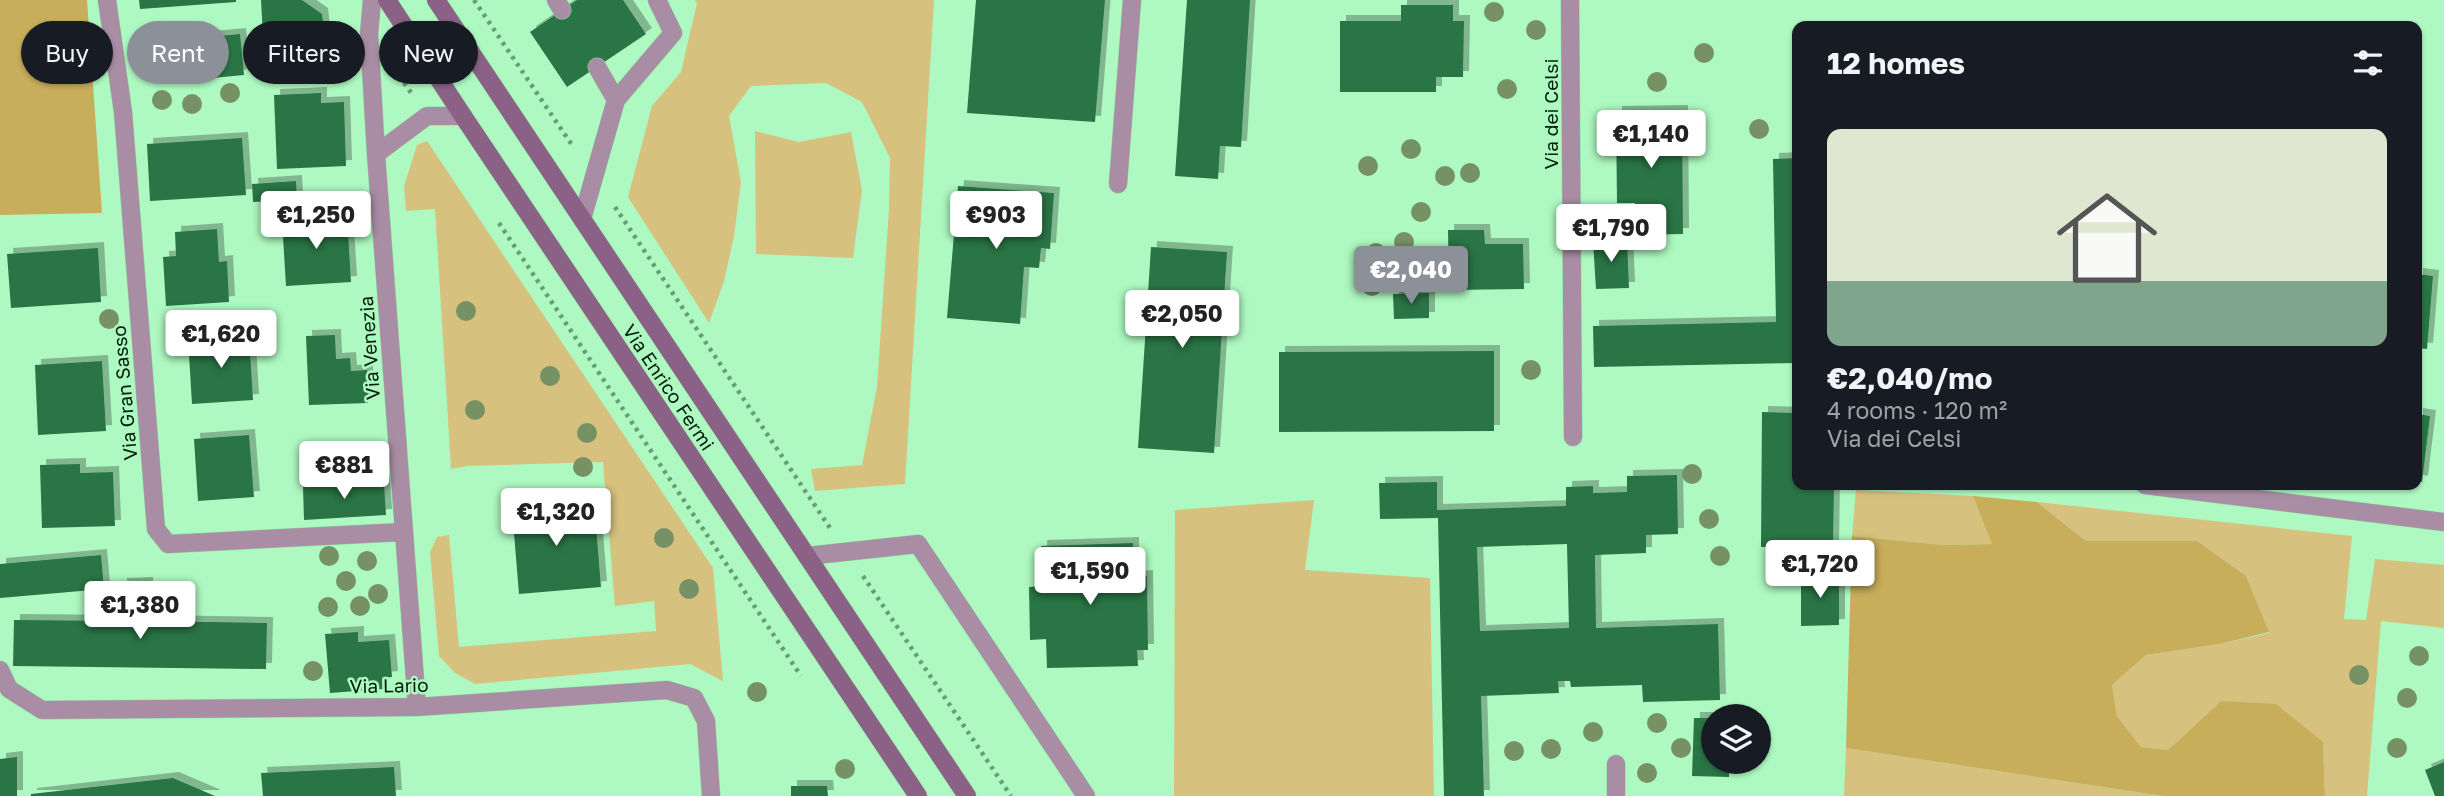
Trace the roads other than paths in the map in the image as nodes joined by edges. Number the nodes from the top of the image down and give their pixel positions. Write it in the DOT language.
graph roads {
  1 [pos="107,0"];
  2 [pos="372,0"];
  3 [pos="387,0"];
  4 [pos="436,0"];
  5 [pos="657,0"];
  6 [pos="1132,0"];
  7 [pos="1570,0"];
  8 [pos="597,67"];
  9 [pos="616,100"];
  10 [pos="463,116"];
  11 [pos="376,154"];
  12 [pos="1118,184"];
  13 [pos="582,219"];
  14 [pos="1573,437"];
  15 [pos="2185,490"];
  16 [pos="2444,522"];
  17 [pos="404,532"];
  18 [pos="807,556"];
  19 [pos="0,670"];
  20 [pos="417,707"];
  21 [pos="1616,764"];
  22 [pos="711,796"];
  23 [pos="918,796"];
  24 [pos="967,796"];
  25 [pos="1086,796"];
  26 [pos="1616,796"];
  1 -- 17 [label="street, Via Gran Sasso"];
  2 -- 11 [label="street, Via Venezia"];
  3 -- 10 [label="street, Via Enrico Fermi"];
  4 -- 13 [label="street, Via Enrico Fermi"];
  5 -- 9 [label="street"];
  6 -- 12 [label="street"];
  7 -- 14 [label="street, Via dei Celsi"];
  8 -- 9 [label="street"];
  9 -- 13 [label="street"];
  10 -- 11 [label="street"];
  10 -- 23 [label="street, Via Enrico Fermi"];
  11 -- 17 [label="street, Via Venezia"];
  13 -- 18 [label="street, Via Enrico Fermi"];
  15 -- 16 [label="street"];
  17 -- 20 [label="street, Via Venezia"];
  18 -- 24 [label="street, Via Enrico Fermi"];
  18 -- 25 [label="street"];
  19 -- 20 [label="street, Via Lario"];
  20 -- 22 [label="street, Via Lario"];
  21 -- 26 [label="street"];
}
